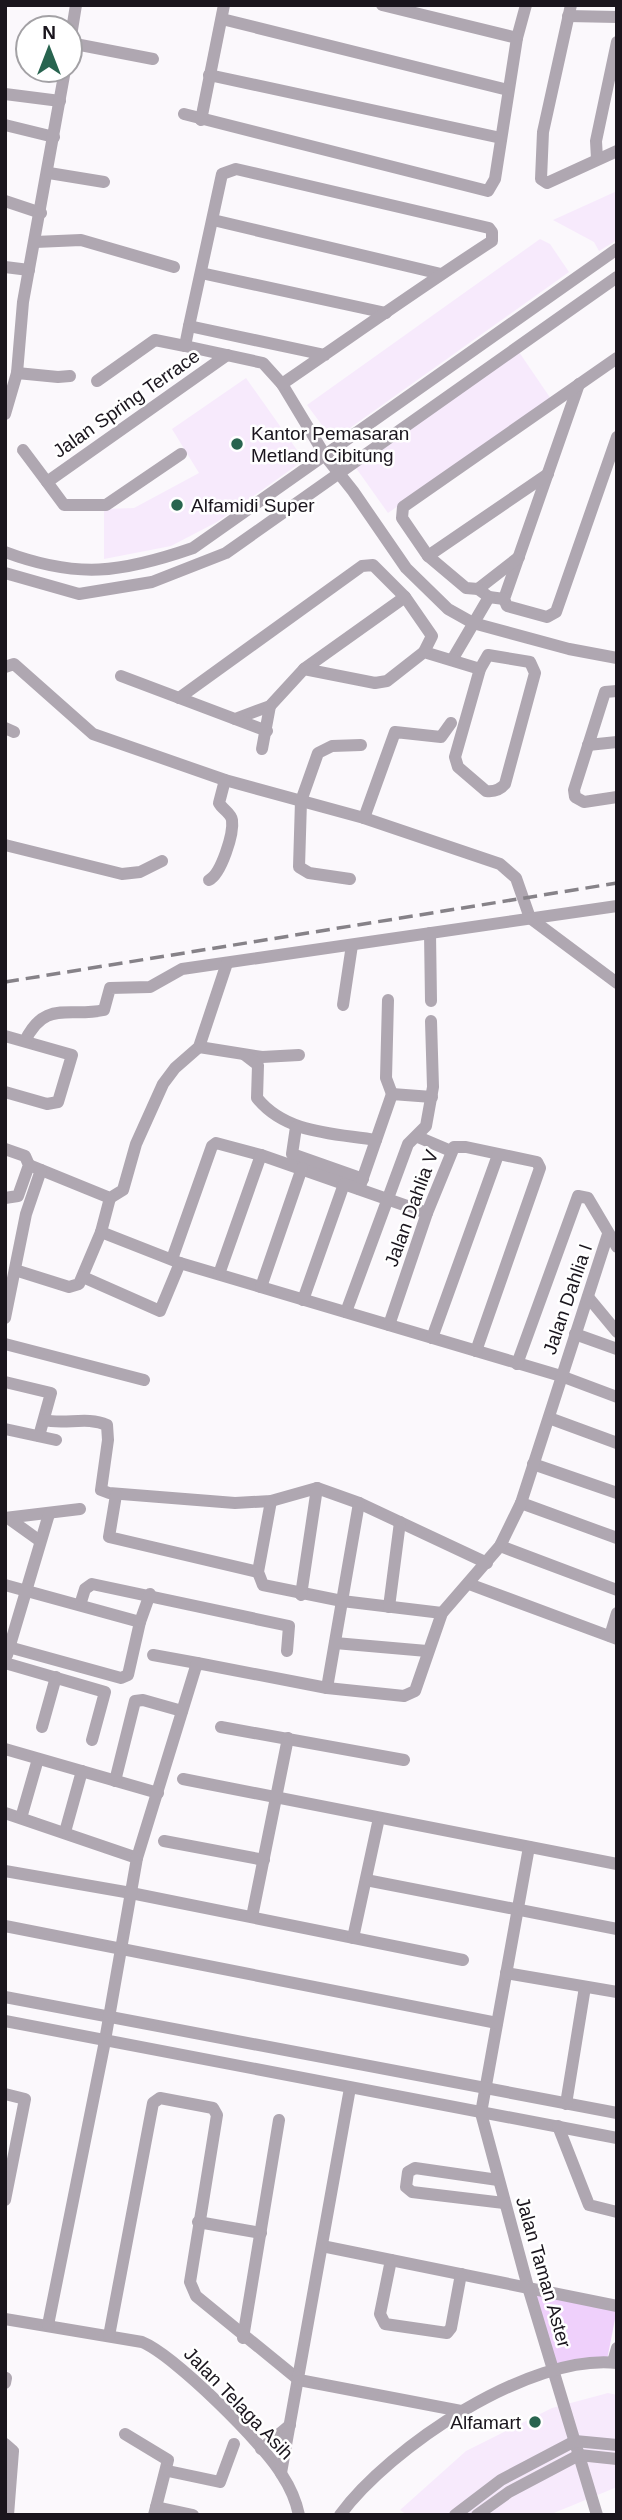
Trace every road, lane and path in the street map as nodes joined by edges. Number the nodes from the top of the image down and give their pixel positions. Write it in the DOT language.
graph roads {
  1 [pos="224,5"];
  2 [pos="382,5"];
  3 [pos="526,5"];
  4 [pos="569,10"];
  5 [pos="617,17"];
  6 [pos="222,19"];
  7 [pos="517,38"];
  8 [pos="617,42"];
  9 [pos="84,46"];
  10 [pos="153,58"];
  11 [pos="209,75"];
  12 [pos="63,84"];
  13 [pos="508,90"];
  14 [pos="5,94"];
  15 [pos="60,101"];
  16 [pos="184,114"];
  17 [pos="201,120"];
  18 [pos="5,125"];
  19 [pos="54,137"];
  20 [pos="501,138"];
  21 [pos="617,151"];
  22 [pos="597,159"];
  23 [pos="49,173"];
  24 [pos="104,182"];
  25 [pos="5,201"];
  26 [pos="41,212"];
  27 [pos="213,220"];
  28 [pos="35,242"];
  29 [pos="617,249"];
  30 [pos="5,267"];
  31 [pos="174,267"];
  32 [pos="29,270"];
  33 [pos="201,273"];
  34 [pos="441,274"];
  35 [pos="617,277"];
  36 [pos="386,313"];
  37 [pos="190,326"];
  38 [pos="186,346"];
  39 [pos="5,355"];
  40 [pos="227,355"];
  41 [pos="325,355"];
  42 [pos="19,356"];
  43 [pos="617,358"];
  44 [pos="17,373"];
  45 [pos="70,376"];
  46 [pos="97,381"];
  47 [pos="282,384"];
  48 [pos="579,384"];
  49 [pos="5,414"];
  50 [pos="617,438"];
  51 [pos="23,450"];
  52 [pos="181,454"];
  53 [pos="326,457"];
  54 [pos="337,472"];
  55 [pos="548,473"];
  56 [pos="47,482"];
  57 [pos="5,552"];
  58 [pos="428,556"];
  59 [pos="519,557"];
  60 [pos="46,565"];
  61 [pos="5,573"];
  62 [pos="37,583"];
  63 [pos="484,593"];
  64 [pos="405,597"];
  65 [pos="504,599"];
  66 [pos="473,623"];
  67 [pos="424,652"];
  68 [pos="617,657"];
  69 [pos="452,660"];
  70 [pos="7,661"];
  71 [pos="304,669"];
  72 [pos="480,669"];
  73 [pos="121,676"];
  74 [pos="617,691"];
  75 [pos="179,698"];
  76 [pos="270,706"];
  77 [pos="234,719"];
  78 [pos="451,723"];
  79 [pos="267,731"];
  80 [pos="617,742"];
  81 [pos="361,745"];
  82 [pos="588,745"];
  83 [pos="262,749"];
  84 [pos="225,780"];
  85 [pos="617,797"];
  86 [pos="301,801"];
  87 [pos="364,818"];
  88 [pos="5,845"];
  89 [pos="162,861"];
  90 [pos="350,879"];
  91 [pos="209,880"];
  92 [pos="617,906"];
  93 [pos="530,918"];
  94 [pos="430,933"];
  95 [pos="352,945"];
  96 [pos="227,962"];
  97 [pos="617,983"];
  98 [pos="388,1000"];
  99 [pos="431,1001"];
  100 [pos="343,1005"];
  101 [pos="431,1021"];
  102 [pos="5,1036"];
  103 [pos="25,1041"];
  104 [pos="199,1047"];
  105 [pos="245,1055"];
  106 [pos="299,1055"];
  107 [pos="5,1093"];
  108 [pos="392,1094"];
  109 [pos="432,1097"];
  110 [pos="296,1127"];
  111 [pos="418,1137"];
  112 [pos="376,1140"];
  113 [pos="5,1149"];
  114 [pos="451,1151"];
  115 [pos="261,1155"];
  116 [pos="498,1155"];
  117 [pos="35,1168"];
  118 [pos="302,1168"];
  119 [pos="344,1184"];
  120 [pos="361,1184"];
  121 [pos="5,1198"];
  122 [pos="110,1198"];
  123 [pos="387,1199"];
  124 [pos="427,1213"];
  125 [pos="101,1232"];
  126 [pos="608,1234"];
  127 [pos="617,1247"];
  128 [pos="176,1261"];
  129 [pos="15,1270"];
  130 [pos="219,1274"];
  131 [pos="83,1277"];
  132 [pos="261,1287"];
  133 [pos="588,1297"];
  134 [pos="303,1300"];
  135 [pos="346,1312"];
  136 [pos="5,1318"];
  137 [pos="389,1325"];
  138 [pos="617,1332"];
  139 [pos="575,1334"];
  140 [pos="432,1338"];
  141 [pos="5,1344"];
  142 [pos="617,1349"];
  143 [pos="476,1352"];
  144 [pos="517,1364"];
  145 [pos="561,1376"];
  146 [pos="144,1380"];
  147 [pos="5,1382"];
  148 [pos="617,1397"];
  149 [pos="549,1418"];
  150 [pos="44,1420"];
  151 [pos="5,1429"];
  152 [pos="39,1436"];
  153 [pos="56,1440"];
  154 [pos="617,1443"];
  155 [pos="533,1464"];
  156 [pos="317,1488"];
  157 [pos="617,1493"];
  158 [pos="116,1494"];
  159 [pos="271,1501"];
  160 [pos="359,1503"];
  161 [pos="521,1503"];
  162 [pos="80,1509"];
  163 [pos="50,1514"];
  164 [pos="6,1518"];
  165 [pos="400,1522"];
  166 [pos="617,1538"];
  167 [pos="40,1541"];
  168 [pos="500,1546"];
  169 [pos="487,1563"];
  170 [pos="258,1572"];
  171 [pos="469,1584"];
  172 [pos="5,1585"];
  173 [pos="617,1590"];
  174 [pos="25,1591"];
  175 [pos="150,1594"];
  176 [pos="301,1595"];
  177 [pos="342,1601"];
  178 [pos="80,1605"];
  179 [pos="389,1607"];
  180 [pos="442,1613"];
  181 [pos="617,1613"];
  182 [pos="140,1622"];
  183 [pos="613,1637"];
  184 [pos="335,1643"];
  185 [pos="287,1651"];
  186 [pos="427,1651"];
  187 [pos="6,1654"];
  188 [pos="153,1655"];
  189 [pos="197,1663"];
  190 [pos="56,1677"];
  191 [pos="327,1688"];
  192 [pos="182,1711"];
  193 [pos="42,1727"];
  194 [pos="221,1727"];
  195 [pos="288,1738"];
  196 [pos="92,1740"];
  197 [pos="5,1749"];
  198 [pos="38,1759"];
  199 [pos="404,1760"];
  200 [pos="82,1771"];
  201 [pos="183,1779"];
  202 [pos="115,1781"];
  203 [pos="158,1793"];
  204 [pos="276,1798"];
  205 [pos="5,1813"];
  206 [pos="21,1818"];
  207 [pos="379,1818"];
  208 [pos="65,1832"];
  209 [pos="164,1841"];
  210 [pos="529,1847"];
  211 [pos="137,1858"];
  212 [pos="264,1860"];
  213 [pos="617,1864"];
  214 [pos="5,1871"];
  215 [pos="366,1880"];
  216 [pos="131,1893"];
  217 [pos="517,1911"];
  218 [pos="252,1917"];
  219 [pos="5,1926"];
  220 [pos="617,1928"];
  221 [pos="353,1937"];
  222 [pos="121,1948"];
  223 [pos="463,1960"];
  224 [pos="506,1973"];
  225 [pos="584,1987"];
  226 [pos="617,1992"];
  227 [pos="5,1997"];
  228 [pos="110,2016"];
  229 [pos="5,2021"];
  230 [pos="497,2023"];
  231 [pos="105,2039"];
  232 [pos="350,2088"];
  233 [pos="484,2090"];
  234 [pos="5,2094"];
  235 [pos="566,2104"];
  236 [pos="481,2112"];
  237 [pos="617,2113"];
  238 [pos="279,2120"];
  239 [pos="558,2126"];
  240 [pos="617,2138"];
  241 [pos="498,2180"];
  242 [pos="5,2200"];
  243 [pos="504,2203"];
  244 [pos="617,2212"];
  245 [pos="198,2222"];
  246 [pos="261,2232"];
  247 [pos="322,2246"];
  248 [pos="391,2260"];
  249 [pos="461,2274"];
  250 [pos="528,2287"];
  251 [pos="617,2306"];
  252 [pos="5,2319"];
  253 [pos="48,2325"];
  254 [pos="109,2336"];
  255 [pos="243,2337"];
  256 [pos="617,2347"];
  257 [pos="615,2363"];
  258 [pos="552,2369"];
  259 [pos="299,2380"];
  260 [pos="461,2411"];
  261 [pos="289,2424"];
  262 [pos="125,2434"];
  263 [pos="575,2441"];
  264 [pos="5,2444"];
  265 [pos="234,2444"];
  266 [pos="617,2445"];
  267 [pos="261,2449"];
  268 [pos="579,2455"];
  269 [pos="617,2459"];
  270 [pos="168,2471"];
  271 [pos="281,2473"];
  272 [pos="155,2511"];
  273 [pos="8,2515"];
  274 [pos="193,2515"];
  275 [pos="299,2515"];
  276 [pos="340,2515"];
  277 [pos="455,2515"];
  278 [pos="477,2515"];
  279 [pos="597,2515"];
  1 -- 6 [label="street"];
  2 -- 7 [label="street"];
  3 -- 7 [label="street"];
  4 -- 5 [label="street"];
  4 -- 22 [label="street"];
  6 -- 11 [label="street"];
  6 -- 13 [label="street"];
  7 -- 13 [label="street"];
  8 -- 22 [label="street"];
  9 -- 10 [label="street"];
  11 -- 17 [label="street"];
  11 -- 20 [label="street"];
  12 -- 15 [label="street"];
  13 -- 20 [label="street"];
  14 -- 15 [label="street"];
  15 -- 19 [label="street"];
  16 -- 17 [label="street"];
  17 -- 20 [label="street"];
  18 -- 19 [label="street"];
  19 -- 23 [label="street"];
  21 -- 22 [label="street"];
  23 -- 24 [label="street"];
  23 -- 26 [label="street"];
  25 -- 26 [label="street"];
  26 -- 28 [label="street"];
  27 -- 33 [label="street"];
  27 -- 34 [label="street"];
  27 -- 34 [label="street"];
  28 -- 31 [label="street"];
  28 -- 32 [label="street"];
  29 -- 53 [label="street"];
  30 -- 32 [label="street"];
  32 -- 42 [label="street"];
  33 -- 36 [label="street"];
  33 -- 37 [label="street"];
  34 -- 36 [label="street"];
  35 -- 54 [label="street"];
  36 -- 41 [label="street"];
  37 -- 38 [label="street"];
  37 -- 41 [label="street"];
  38 -- 40 [label="street, Jalan Spring Terrace"];
  38 -- 46 [label="street, Jalan Spring Terrace"];
  39 -- 42 [label="street"];
  40 -- 47 [label="street, Jalan Spring Terrace"];
  40 -- 56 [label="street, Jalan Spring Terrace"];
  41 -- 47 [label="street"];
  42 -- 44 [label="street"];
  43 -- 48 [label="street"];
  44 -- 45 [label="street"];
  44 -- 49 [label="street"];
  47 -- 53 [label="street, Jalan Spring Terrace"];
  48 -- 55 [label="street"];
  48 -- 58 [label="street"];
  50 -- 65 [label="street"];
  51 -- 56 [label="street, Jalan Spring Terrace"];
  52 -- 56 [label="street, Jalan Spring Terrace"];
  53 -- 54 [label="street, Jalan Spring Terrace"];
  53 -- 60 [label="street"];
  54 -- 62 [label="street"];
  54 -- 66 [label="street, Jalan Spring Terrace"];
  55 -- 58 [label="street"];
  55 -- 59 [label="street"];
  57 -- 60 [label="street"];
  58 -- 63 [label="street"];
  59 -- 63 [label="street"];
  59 -- 65 [label="street"];
  60 -- 62 [label="street"];
  61 -- 62 [label="street"];
  63 -- 65 [label="street"];
  63 -- 66 [label="street"];
  64 -- 67 [label="street"];
  64 -- 71 [label="street"];
  64 -- 75 [label="street"];
  66 -- 68 [label="street, Jalan Spring Terrace"];
  66 -- 69 [label="street"];
  67 -- 69 [label="street"];
  67 -- 71 [label="street"];
  69 -- 72 [label="street"];
  70 -- 84 [label="street"];
  71 -- 76 [label="street"];
  72 -- 72 [label="street"];
  73 -- 75 [label="street"];
  74 -- 82 [label="street"];
  75 -- 77 [label="street"];
  76 -- 77 [label="street"];
  76 -- 79 [label="street"];
  77 -- 79 [label="street"];
  78 -- 87 [label="street"];
  79 -- 83 [label="street"];
  80 -- 82 [label="street"];
  81 -- 86 [label="street"];
  82 -- 85 [label="street"];
  84 -- 86 [label="street"];
  84 -- 91 [label="street"];
  86 -- 87 [label="street"];
  86 -- 90 [label="street"];
  87 -- 93 [label="street"];
  88 -- 89 [label="street"];
  92 -- 93 [label="street"];
  93 -- 94 [label="street"];
  93 -- 97 [label="street"];
  94 -- 95 [label="street"];
  94 -- 99 [label="street"];
  95 -- 96 [label="street"];
  95 -- 100 [label="street"];
  96 -- 103 [label="street"];
  96 -- 104 [label="street"];
  98 -- 108 [label="street"];
  101 -- 109 [label="street"];
  102 -- 103 [label="street"];
  103 -- 107 [label="street"];
  104 -- 105 [label="street"];
  104 -- 122 [label="street"];
  105 -- 106 [label="street"];
  105 -- 110 [label="street"];
  108 -- 109 [label="street"];
  108 -- 112 [label="street"];
  109 -- 111 [label="street"];
  110 -- 112 [label="street"];
  110 -- 120 [label="street"];
  111 -- 114 [label="street"];
  111 -- 123 [label="street"];
  112 -- 120 [label="street"];
  113 -- 117 [label="street"];
  114 -- 116 [label="street, Jalan Dahlia V"];
  114 -- 124 [label="street, Jalan Dahlia V"];
  115 -- 118 [label="street"];
  115 -- 128 [label="street"];
  115 -- 130 [label="street"];
  116 -- 140 [label="street"];
  116 -- 143 [label="street, Jalan Dahlia V"];
  117 -- 121 [label="street"];
  117 -- 122 [label="street"];
  117 -- 129 [label="street"];
  118 -- 119 [label="street"];
  118 -- 132 [label="street"];
  119 -- 120 [label="street"];
  119 -- 134 [label="street"];
  120 -- 123 [label="street"];
  122 -- 125 [label="street"];
  123 -- 124 [label="street"];
  123 -- 135 [label="street"];
  124 -- 137 [label="street, Jalan Dahlia V"];
  125 -- 128 [label="street"];
  125 -- 131 [label="street"];
  126 -- 127 [label="street"];
  126 -- 133 [label="street, Jalan Dahlia I"];
  126 -- 144 [label="street"];
  128 -- 130 [label="street"];
  128 -- 131 [label="street"];
  129 -- 131 [label="street"];
  129 -- 136 [label="street"];
  130 -- 132 [label="street"];
  132 -- 134 [label="street"];
  133 -- 138 [label="street"];
  133 -- 139 [label="street, Jalan Dahlia I"];
  134 -- 135 [label="street"];
  135 -- 137 [label="street"];
  137 -- 140 [label="street"];
  139 -- 142 [label="street"];
  139 -- 145 [label="street, Jalan Dahlia I"];
  140 -- 143 [label="street"];
  141 -- 146 [label="street"];
  143 -- 144 [label="street"];
  144 -- 145 [label="street"];
  145 -- 148 [label="street"];
  145 -- 149 [label="street, Jalan Dahlia I"];
  147 -- 150 [label="street"];
  149 -- 154 [label="street"];
  149 -- 155 [label="street, Jalan Dahlia I"];
  150 -- 152 [label="street"];
  150 -- 158 [label="street"];
  151 -- 152 [label="street"];
  152 -- 153 [label="street"];
  155 -- 157 [label="street"];
  155 -- 161 [label="street, Jalan Dahlia I"];
  156 -- 159 [label="street"];
  156 -- 160 [label="street"];
  156 -- 176 [label="street"];
  158 -- 159 [label="street"];
  158 -- 170 [label="street"];
  159 -- 170 [label="street"];
  160 -- 165 [label="street"];
  160 -- 177 [label="street"];
  161 -- 166 [label="street"];
  161 -- 168 [label="street, Jalan Dahlia I"];
  162 -- 163 [label="street"];
  163 -- 164 [label="street"];
  163 -- 167 [label="street"];
  164 -- 167 [label="street"];
  165 -- 169 [label="street"];
  165 -- 179 [label="street"];
  167 -- 174 [label="street"];
  168 -- 169 [label="street, Jalan Dahlia I"];
  168 -- 173 [label="street"];
  169 -- 171 [label="street, Jalan Dahlia I"];
  170 -- 176 [label="street"];
  171 -- 180 [label="street, Jalan Dahlia I"];
  171 -- 183 [label="street"];
  172 -- 174 [label="street"];
  174 -- 178 [label="street"];
  174 -- 187 [label="street"];
  175 -- 178 [label="street"];
  175 -- 182 [label="street"];
  175 -- 185 [label="street"];
  176 -- 177 [label="street"];
  177 -- 179 [label="street"];
  177 -- 184 [label="street"];
  178 -- 182 [label="street"];
  179 -- 180 [label="street"];
  180 -- 186 [label="street"];
  181 -- 183 [label="street"];
  182 -- 187 [label="street"];
  184 -- 186 [label="street"];
  184 -- 191 [label="street"];
  186 -- 191 [label="street"];
  187 -- 190 [label="street"];
  188 -- 189 [label="street"];
  189 -- 191 [label="street"];
  189 -- 192 [label="street"];
  190 -- 193 [label="street"];
  190 -- 196 [label="street"];
  192 -- 202 [label="street"];
  192 -- 203 [label="street"];
  194 -- 195 [label="street"];
  195 -- 199 [label="street"];
  195 -- 204 [label="street"];
  197 -- 198 [label="street"];
  198 -- 200 [label="street"];
  198 -- 206 [label="street"];
  200 -- 202 [label="street"];
  200 -- 208 [label="street"];
  201 -- 204 [label="street"];
  202 -- 203 [label="street"];
  203 -- 211 [label="street"];
  204 -- 207 [label="street"];
  204 -- 212 [label="street"];
  205 -- 206 [label="street"];
  206 -- 208 [label="street"];
  207 -- 210 [label="street"];
  207 -- 215 [label="street"];
  208 -- 211 [label="street"];
  209 -- 212 [label="street"];
  210 -- 213 [label="street"];
  210 -- 217 [label="street"];
  211 -- 216 [label="street"];
  212 -- 218 [label="street"];
  214 -- 216 [label="street"];
  215 -- 217 [label="street"];
  215 -- 221 [label="street"];
  216 -- 218 [label="street"];
  216 -- 222 [label="street"];
  217 -- 220 [label="street"];
  217 -- 224 [label="street"];
  218 -- 221 [label="street"];
  219 -- 222 [label="street"];
  221 -- 223 [label="street"];
  222 -- 228 [label="street"];
  222 -- 230 [label="street"];
  224 -- 225 [label="street"];
  224 -- 230 [label="street"];
  225 -- 226 [label="street"];
  225 -- 235 [label="street"];
  227 -- 228 [label="street"];
  228 -- 231 [label="street"];
  228 -- 233 [label="street"];
  229 -- 231 [label="street"];
  230 -- 233 [label="street"];
  231 -- 232 [label="street"];
  231 -- 253 [label="street"];
  232 -- 236 [label="street"];
  232 -- 247 [label="street"];
  233 -- 235 [label="street"];
  233 -- 236 [label="street"];
  234 -- 242 [label="street"];
  235 -- 237 [label="street"];
  236 -- 239 [label="street"];
  236 -- 241 [label="street, Jalan Taman Aster"];
  238 -- 246 [label="street"];
  239 -- 240 [label="street"];
  239 -- 244 [label="street"];
  241 -- 243 [label="street, Jalan Taman Aster"];
  241 -- 243 [label="street"];
  243 -- 250 [label="street, Jalan Taman Aster"];
  245 -- 246 [label="street"];
  245 -- 254 [label="street"];
  245 -- 255 [label="street"];
  246 -- 255 [label="street"];
  247 -- 248 [label="street"];
  247 -- 259 [label="street"];
  248 -- 249 [label="street"];
  248 -- 249 [label="street"];
  249 -- 250 [label="street"];
  250 -- 251 [label="street"];
  250 -- 258 [label="street, Jalan Taman Aster"];
  252 -- 253 [label="street, Jalan Telaga Asih"];
  253 -- 254 [label="street, Jalan Telaga Asih"];
  254 -- 267 [label="street, Jalan Telaga Asih"];
  255 -- 259 [label="street"];
  256 -- 257 [label="street"];
  257 -- 258 [label="street"];
  258 -- 260 [label="street"];
  258 -- 263 [label="street, Jalan Taman Aster"];
  259 -- 260 [label="street"];
  259 -- 261 [label="street"];
  260 -- 276 [label="street"];
  261 -- 267 [label="street"];
  261 -- 271 [label="street"];
  262 -- 270 [label="street"];
  263 -- 266 [label="street"];
  263 -- 268 [label="street, Jalan Taman Aster"];
  263 -- 277 [label="street"];
  264 -- 273 [label="street"];
  265 -- 270 [label="street"];
  267 -- 271 [label="street, Jalan Telaga Asih"];
  268 -- 269 [label="street"];
  268 -- 278 [label="street"];
  268 -- 279 [label="street, Jalan Taman Aster"];
  270 -- 272 [label="street"];
  271 -- 275 [label="street, Jalan Telaga Asih"];
  272 -- 274 [label="street"];
}
